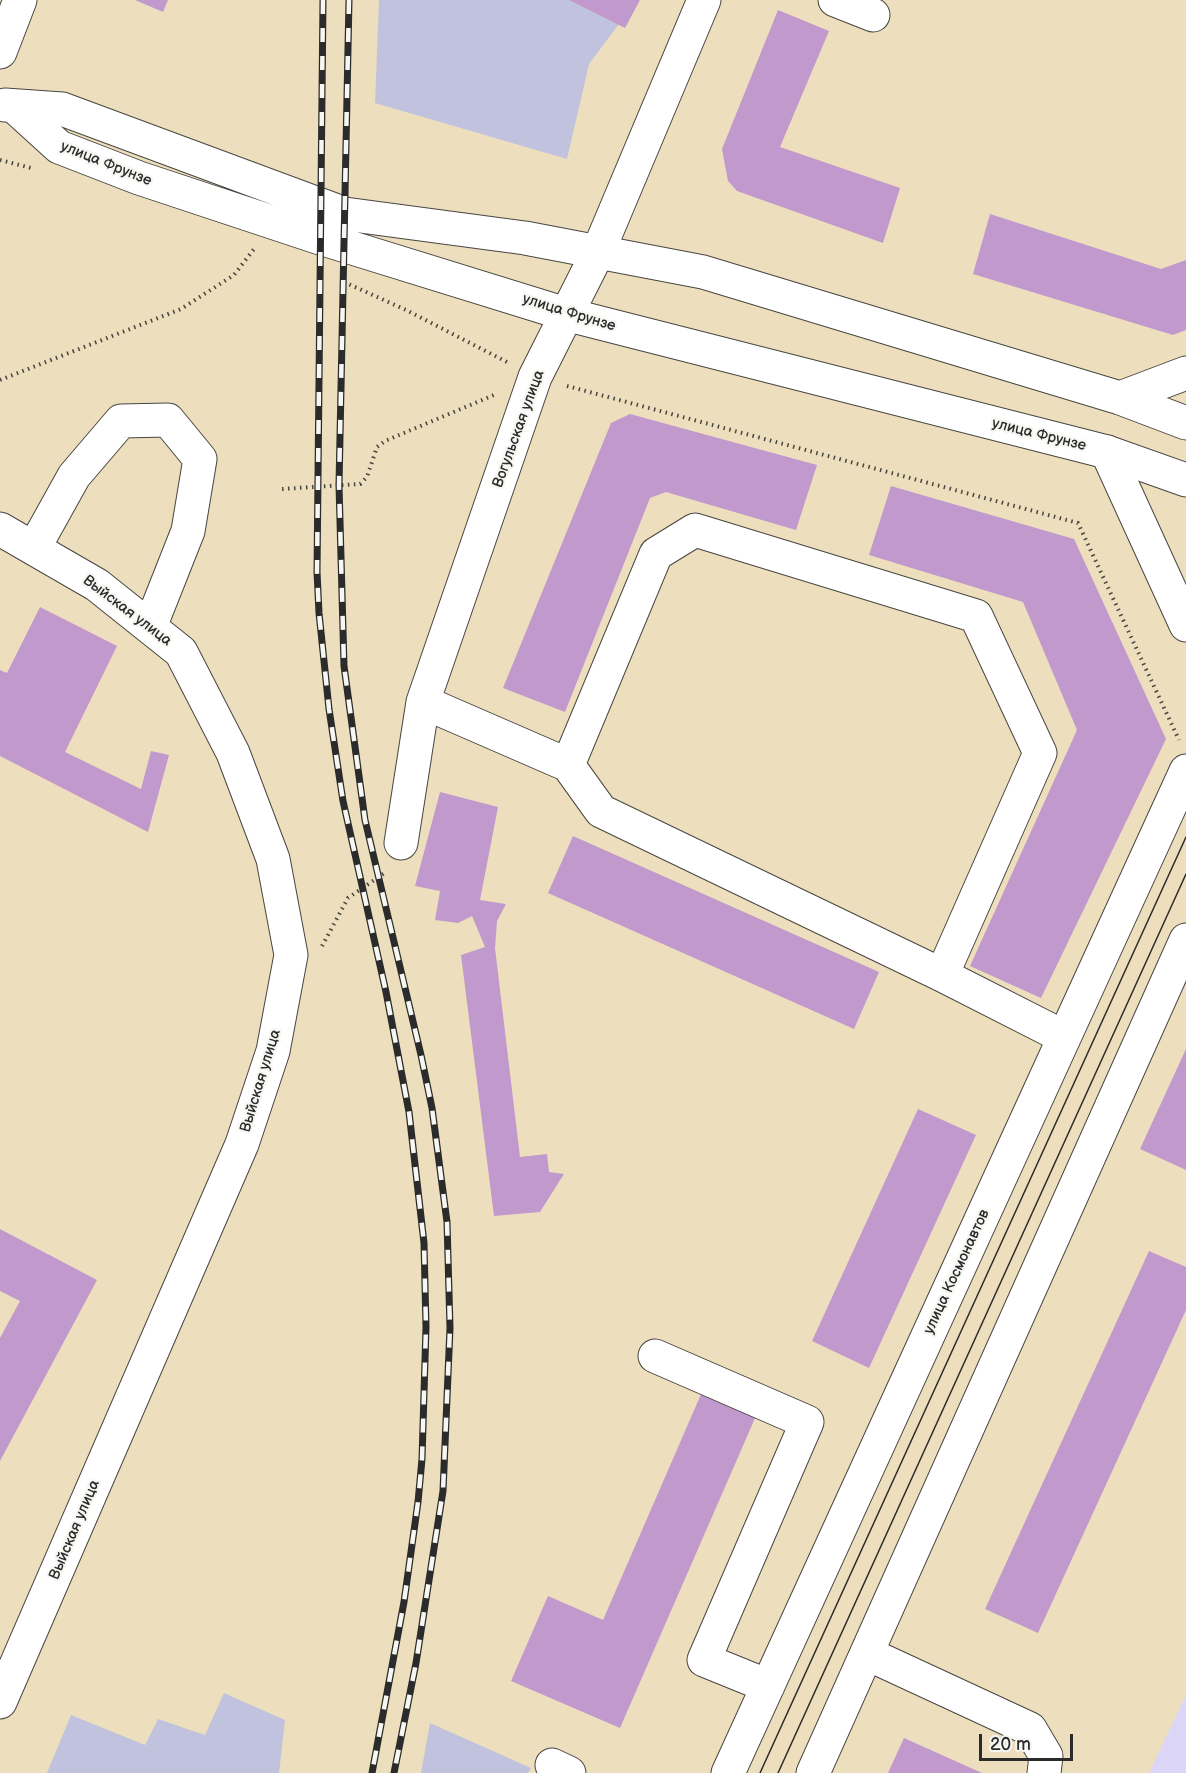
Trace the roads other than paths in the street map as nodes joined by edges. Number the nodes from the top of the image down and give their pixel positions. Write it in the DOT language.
graph roads {
  1 [pos="20,0"];
  2 [pos="704,0"];
  3 [pos="835,0"];
  4 [pos="873,15"];
  5 [pos="0,52"];
  6 [pos="7,105"];
  7 [pos="598,252"];
  8 [pos="569,315"];
  9 [pos="1186,374"];
  10 [pos="1120,398"];
  11 [pos="1186,423"];
  12 [pos="1107,452"];
  13 [pos="1186,480"];
  14 [pos="0,529"];
  15 [pos="34,548"];
  16 [pos="1186,625"];
  17 [pos="150,627"];
  18 [pos="423,702"];
  19 [pos="1183,758"];
  20 [pos="568,765"];
  21 [pos="401,843"];
  22 [pos="1186,940"];
  23 [pos="942,975"];
  24 [pos="1064,1038"];
  25 [pos="656,1356"];
  26 [pos="868,1653"];
  27 [pos="7,1668"];
  28 [pos="768,1686"];
  29 [pos="0,1702"];
  30 [pos="728,1773"];
  31 [pos="813,1773"];
  32 [pos="1044,1773"];
  1 -- 5 [label="main road"];
  2 -- 7 [label="main road, Вогульская улица"];
  3 -- 4 [label="main road"];
  6 -- 7 [label="main road, улица Фрунзе"];
  6 -- 8 [label="main road, улица Фрунзе"];
  7 -- 8 [label="main road, Вогульская улица"];
  7 -- 10 [label="main road, улица Фрунзе"];
  8 -- 12 [label="main road, улица Фрунзе"];
  8 -- 18 [label="main road, Вогульская улица"];
  9 -- 10 [label="main road"];
  10 -- 11 [label="main road, улица Фрунзе"];
  12 -- 13 [label="main road, улица Фрунзе"];
  12 -- 16 [label="main road, улица Фрунзе"];
  14 -- 15 [label="main road, Выйская улица"];
  15 -- 17 [label="main road, Выйская улица"];
  15 -- 17 [label="main road"];
  17 -- 27 [label="main road, Выйская улица"];
  18 -- 20 [label="main road"];
  18 -- 21 [label="main road, Вогульская улица"];
  19 -- 24 [label="main road, улица Космонавтов"];
  20 -- 23 [label="main road"];
  20 -- 23 [label="main road"];
  22 -- 26 [label="main road"];
  23 -- 24 [label="main road"];
  24 -- 28 [label="main road, улица Космонавтов"];
  25 -- 28 [label="main road"];
  26 -- 31 [label="main road"];
  26 -- 32 [label="main road"];
  27 -- 29 [label="main road, Выйская улица"];
  28 -- 30 [label="main road, улица Космонавтов"];
}
